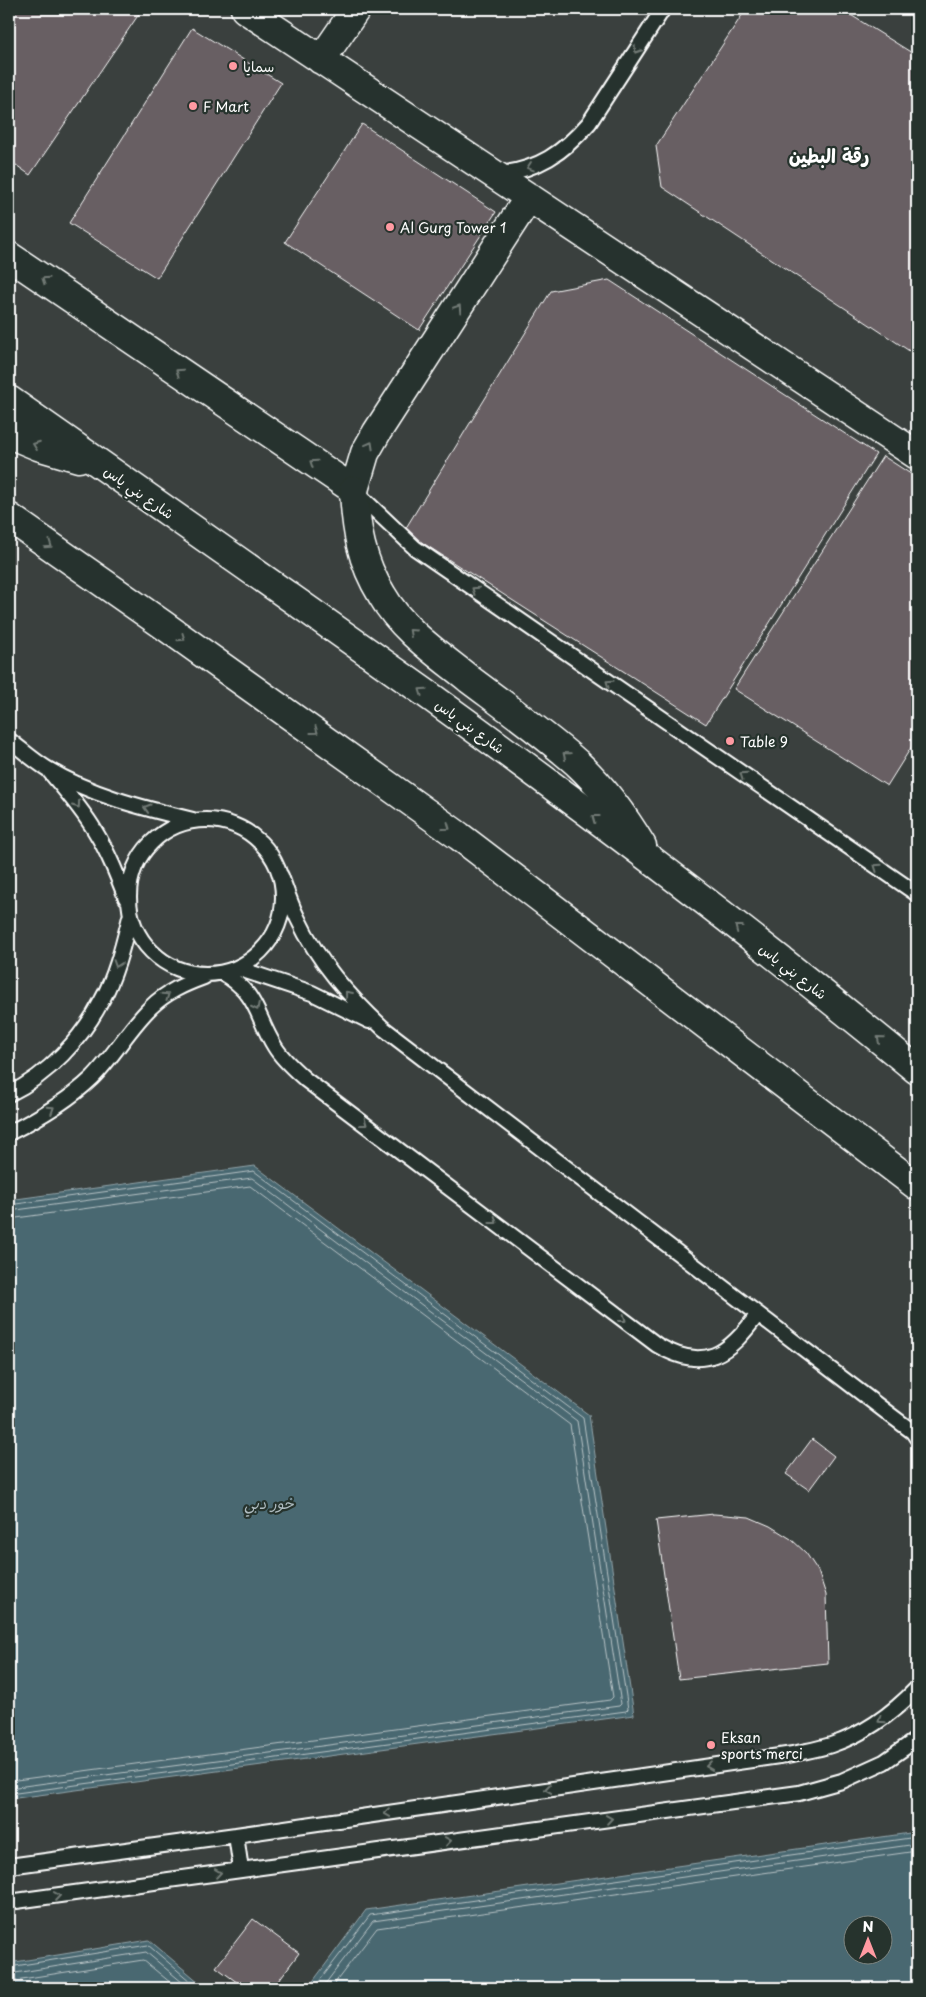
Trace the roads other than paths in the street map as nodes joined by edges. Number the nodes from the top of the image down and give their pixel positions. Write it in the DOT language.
graph roads {
  1 [pos="245,9"];
  2 [pos="356,9"];
  3 [pos="663,9"];
  4 [pos="321,60"];
  5 [pos="494,174"];
  6 [pos="529,197"];
  7 [pos="9,256"];
  8 [pos="9,400"];
  9 [pos="9,434"];
  10 [pos="917,454"];
  11 [pos="98,463"];
  12 [pos="354,490"];
  13 [pos="9,517"];
  14 [pos="9,740"];
  15 [pos="46,768"];
  16 [pos="194,820"];
  17 [pos="651,860"];
  18 [pos="281,876"];
  19 [pos="917,894"];
  20 [pos="128,902"];
  21 [pos="130,917"];
  22 [pos="237,968"];
  23 [pos="216,974"];
  24 [pos="383,1028"];
  25 [pos="917,1070"];
  26 [pos="9,1094"];
  27 [pos="9,1133"];
  28 [pos="917,1186"];
  29 [pos="758,1314"];
  30 [pos="916,1435"];
  31 [pos="917,1688"];
  32 [pos="917,1739"];
  33 [pos="236,1835"];
  34 [pos="9,1866"];
  35 [pos="241,1870"];
  36 [pos="9,1902"];
  1 -- 4 [label="main road"];
  2 -- 4 [label="main road"];
  3 -- 5 [label="lane, one-way"];
  4 -- 5 [label="main road"];
  5 -- 6 [label="main road"];
  6 -- 10 [label="main road"];
  12 -- 6 [label="main road, one-way"];
  12 -- 7 [label="main road, one-way"];
  8 -- 11 [label="main road, شارع بني ياس"];
  11 -- 9 [label="main road, one-way"];
  17 -- 11 [label="main road, شارع بني ياس, one-way"];
  17 -- 12 [label="main road, one-way"];
  19 -- 12 [label="lane, one-way"];
  13 -- 28 [label="main road, one-way"];
  14 -- 15 [label="lane"];
  16 -- 15 [label="lane, one-way"];
  15 -- 20 [label="lane, one-way"];
  16 -- 18 [label="lane"];
  16 -- 20 [label="lane"];
  25 -- 17 [label="main road, شارع بني ياس, one-way"];
  18 -- 22 [label="lane"];
  24 -- 18 [label="lane, one-way"];
  20 -- 21 [label="lane"];
  21 -- 23 [label="lane"];
  21 -- 26 [label="lane, one-way"];
  22 -- 23 [label="lane"];
  22 -- 24 [label="lane"];
  27 -- 23 [label="lane, one-way"];
  23 -- 29 [label="lane, one-way"];
  24 -- 29 [label="lane"];
  29 -- 30 [label="lane"];
  31 -- 33 [label="lane, one-way"];
  35 -- 32 [label="lane, one-way"];
  33 -- 34 [label="lane"];
  33 -- 35 [label="lane"];
  36 -- 35 [label="lane, one-way"];
}
